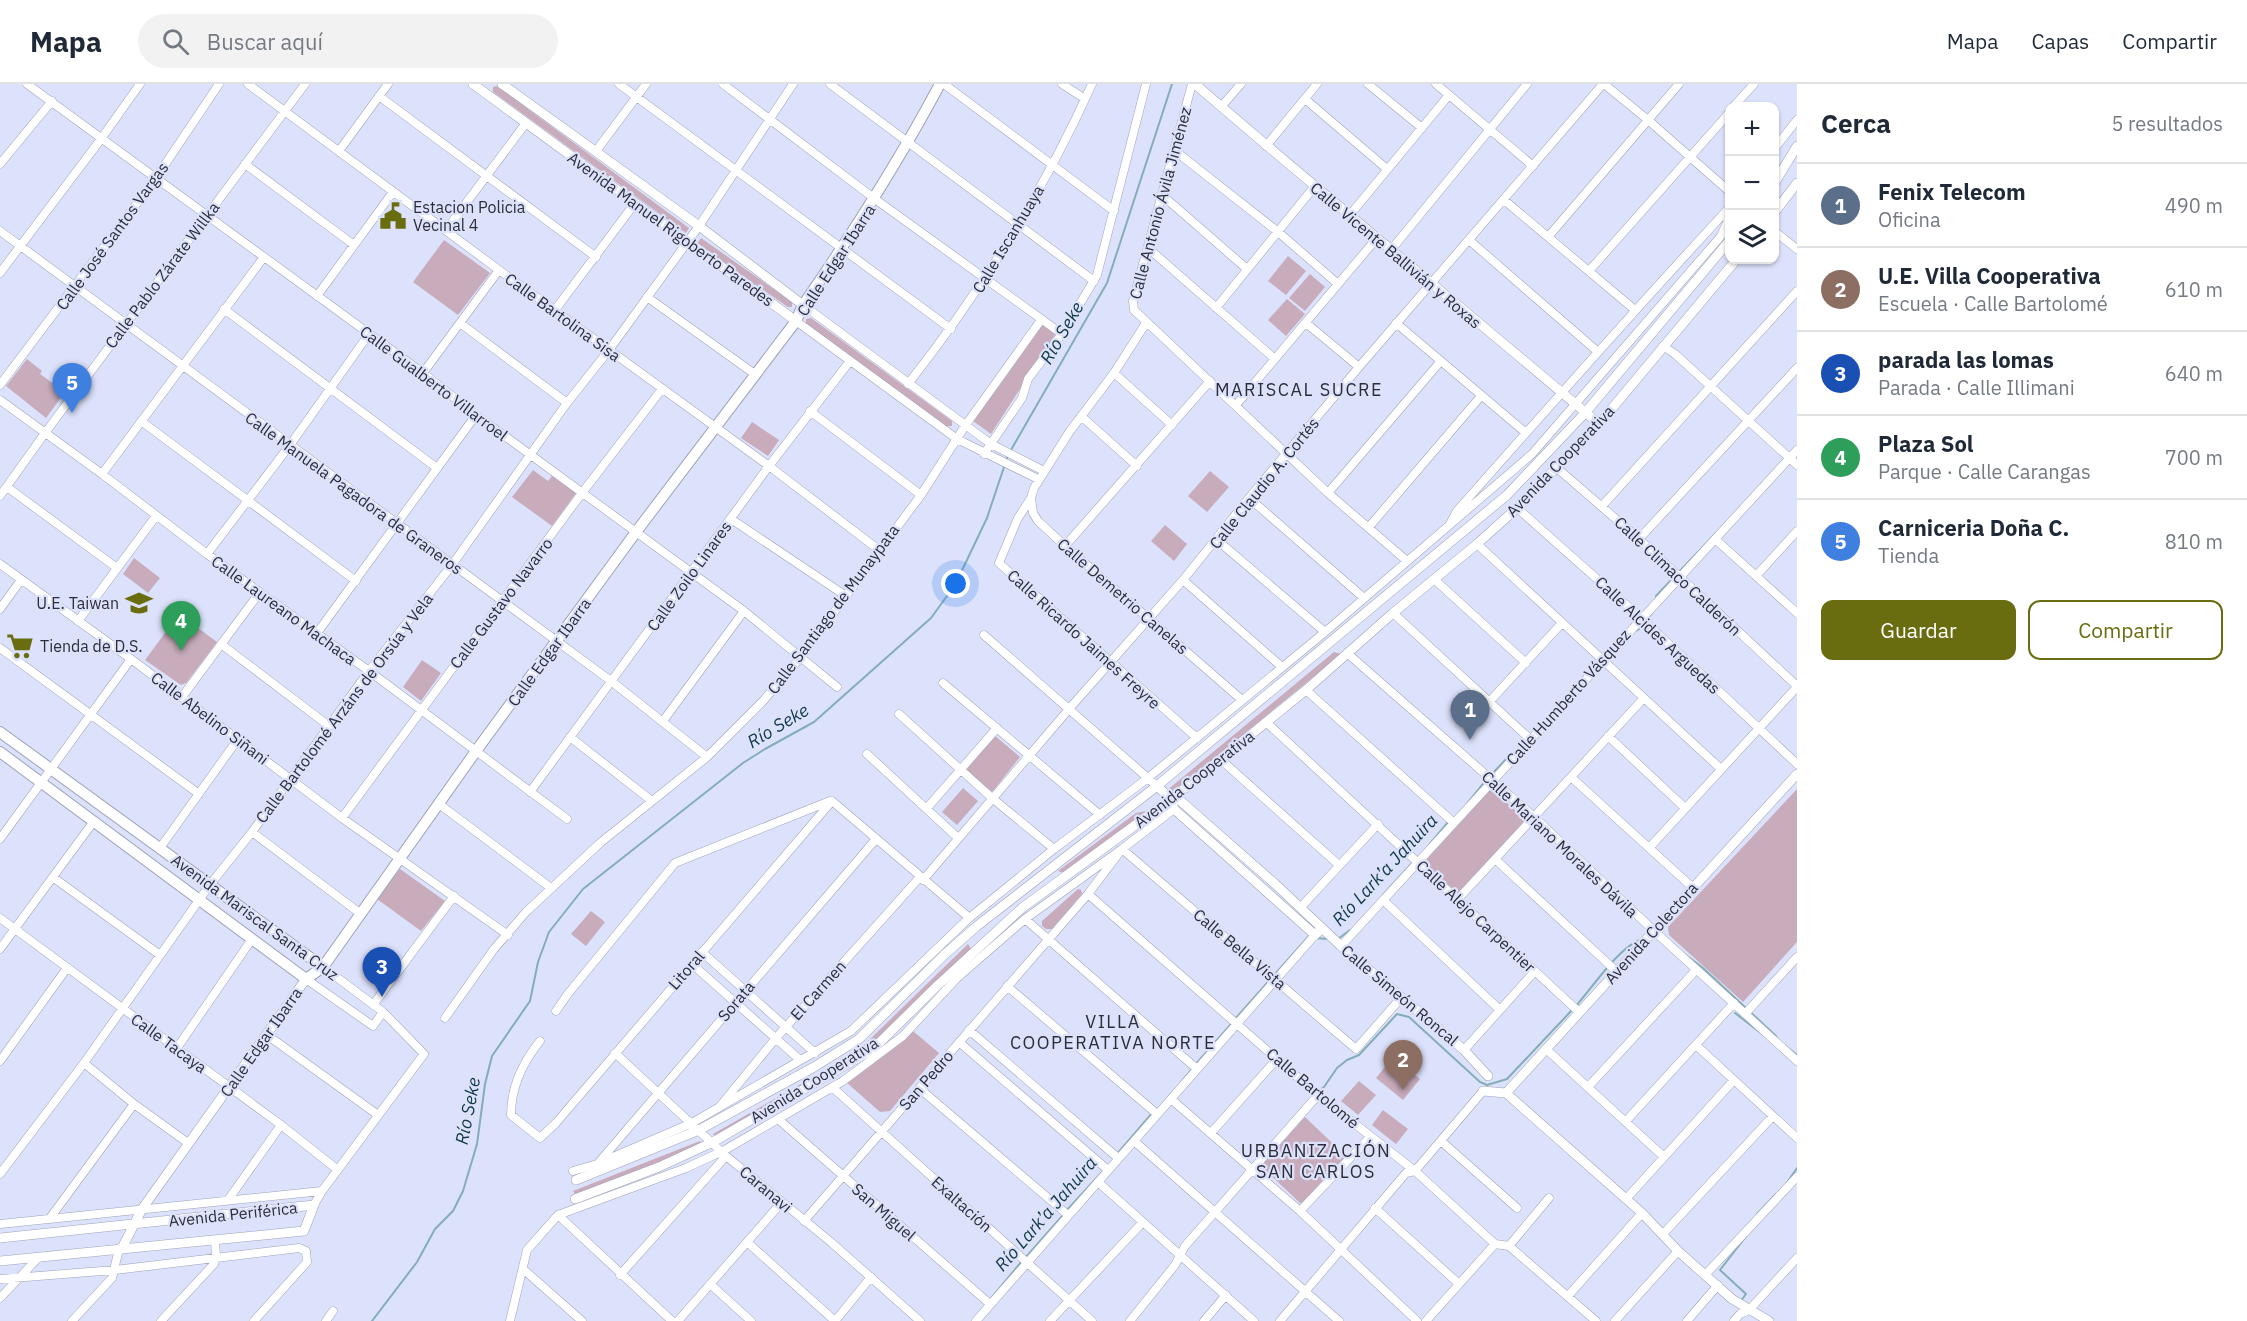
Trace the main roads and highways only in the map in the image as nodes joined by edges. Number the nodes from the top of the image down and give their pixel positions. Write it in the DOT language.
graph roads {
  1 [pos="942,84"];
  2 [pos="0,732"];
  3 [pos="0,752"];
  4 [pos="323,968"];
  5 [pos="306,979"];
  1 -- 4 [label="main road, Calle Edgar Ibarra"];
  2 -- 4 [label="main road, Avenida Mariscal Santa Cruz"];
  3 -- 5 [label="main road, Avenida Mariscal Santa Cruz"];
  4 -- 5 [label="main road, Calle Edgar Ibarra"];
}
